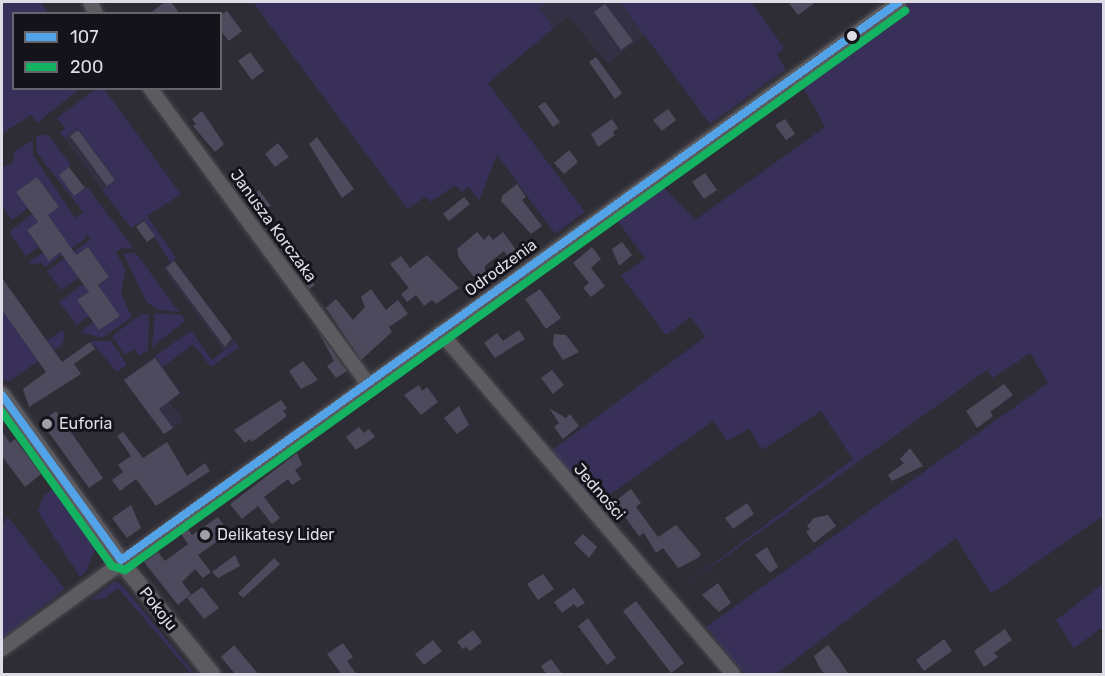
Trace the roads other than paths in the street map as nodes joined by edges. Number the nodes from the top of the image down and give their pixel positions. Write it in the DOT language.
graph roads {
  1 [pos="899,2"];
  2 [pos="151,90"];
  3 [pos="440,332"];
  4 [pos="368,384"];
  5 [pos="2,395"];
  6 [pos="121,560"];
  7 [pos="2,649"];
  8 [pos="212,675"];
  9 [pos="733,675"];
  1 -- 3 [label="street, Odrodzenia"];
  2 -- 4 [label="street, Janusza Korczaka"];
  3 -- 4 [label="street, Odrodzenia"];
  3 -- 9 [label="street, Jedności"];
  4 -- 6 [label="street, Odrodzenia"];
  5 -- 6 [label="street, Pokoju"];
  6 -- 7 [label="street, Odrodzenia"];
  6 -- 8 [label="street, Pokoju"];
}
